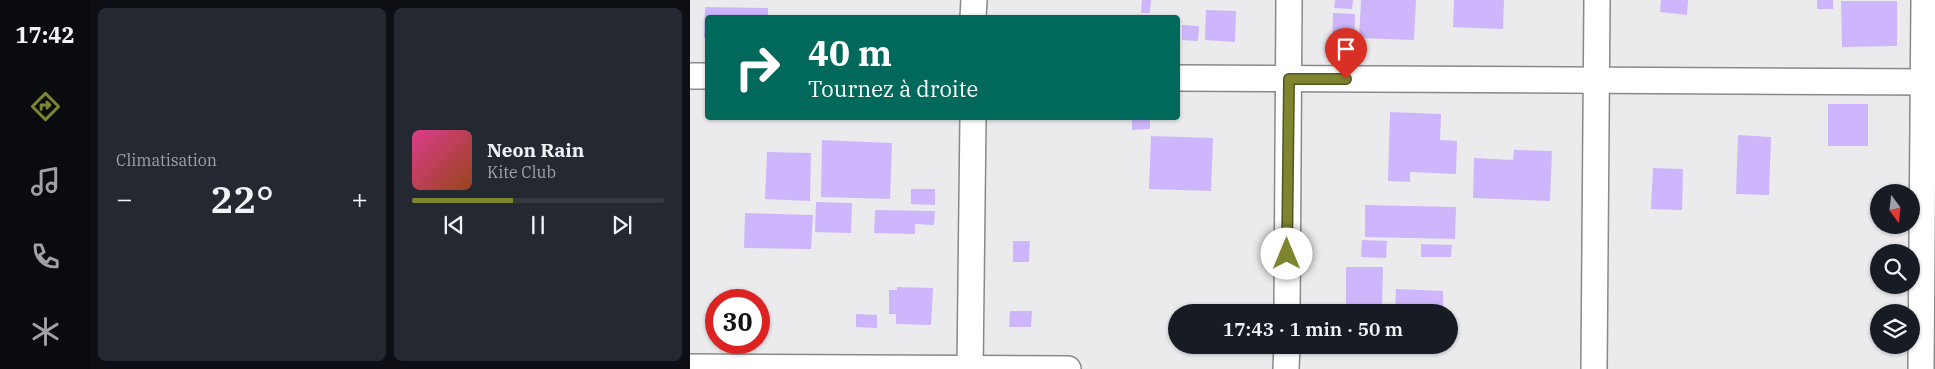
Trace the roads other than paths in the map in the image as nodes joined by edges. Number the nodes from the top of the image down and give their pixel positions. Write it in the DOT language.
graph roads {
  1 [pos="974,0"];
  2 [pos="1289,0"];
  3 [pos="1597,0"];
  4 [pos="1924,0"];
  5 [pos="973,15"];
  6 [pos="690,76"];
  7 [pos="705,76"];
  8 [pos="1180,78"];
  9 [pos="1289,79"];
  10 [pos="1596,80"];
  11 [pos="1929,82"];
  12 [pos="972,120"];
  13 [pos="1287,304"];
  14 [pos="1287,354"];
  15 [pos="690,367"];
  16 [pos="970,369"];
  17 [pos="1068,369"];
  18 [pos="1286,369"];
  19 [pos="1594,369"];
  20 [pos="1921,369"];
  1 -- 5 [label="street"];
  2 -- 9 [label="street"];
  3 -- 10 [label="street"];
  4 -- 11 [label="street"];
  6 -- 7 [label="street"];
  8 -- 9 [label="street"];
  9 -- 10 [label="street"];
  9 -- 13 [label="street"];
  10 -- 11 [label="street"];
  10 -- 19 [label="street"];
  11 -- 20 [label="street"];
  12 -- 16 [label="street"];
  14 -- 18 [label="street"];
  15 -- 16 [label="street"];
  16 -- 17 [label="street"];
}
